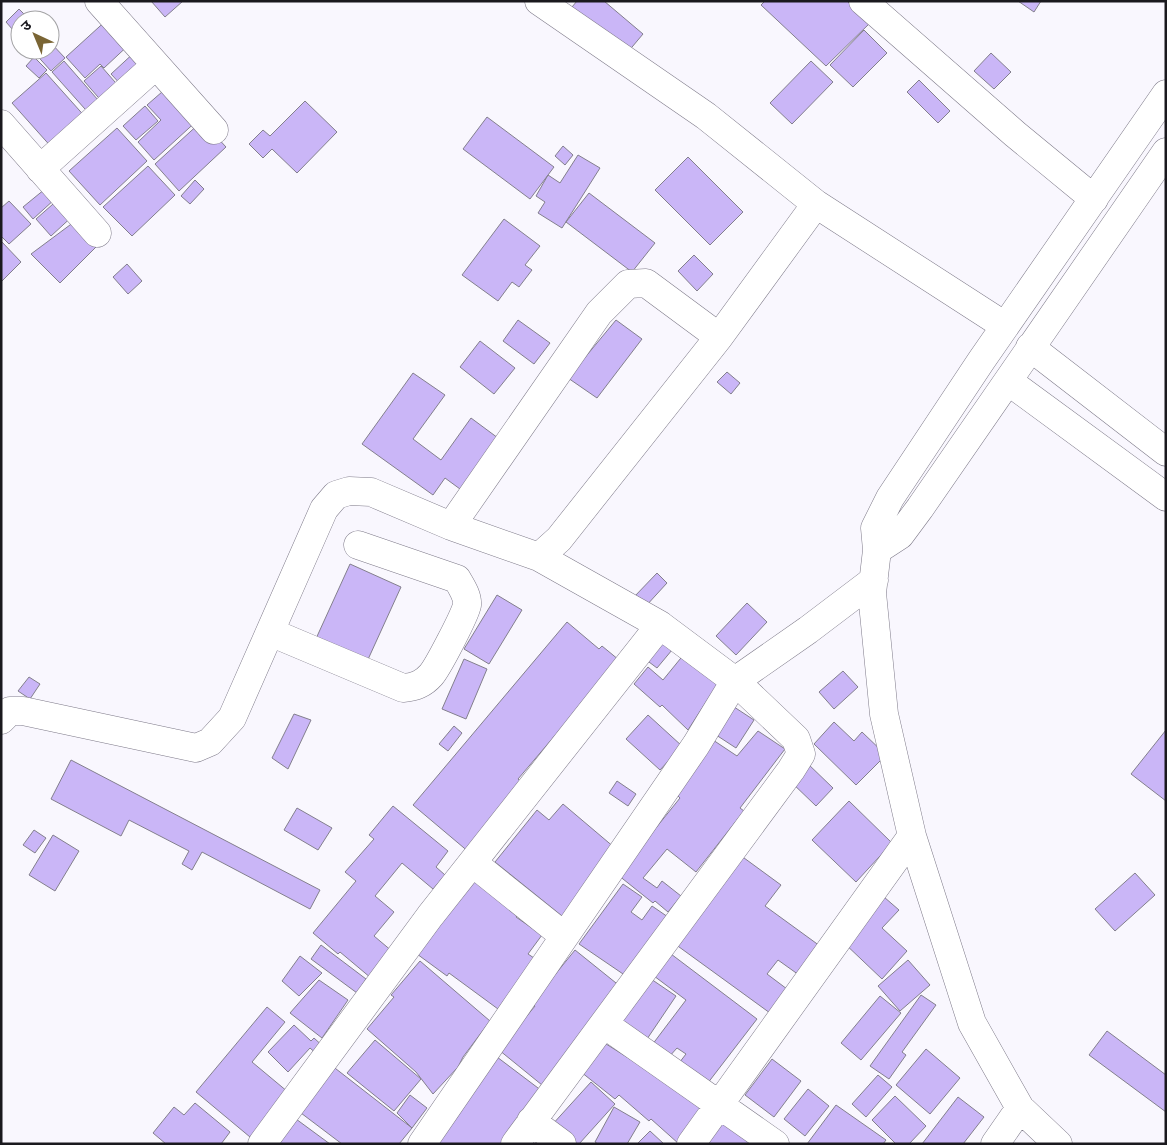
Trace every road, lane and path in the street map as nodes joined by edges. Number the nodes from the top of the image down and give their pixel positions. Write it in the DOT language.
graph roads {
  1 [pos="99,1"];
  2 [pos="539,1"];
  3 [pos="863,1"];
  4 [pos="156,65"];
  5 [pos="1166,94"];
  6 [pos="1,124"];
  7 [pos="214,130"];
  8 [pos="1166,152"];
  9 [pos="40,169"];
  10 [pos="1094,198"];
  11 [pos="816,204"];
  12 [pos="97,233"];
  13 [pos="1006,326"];
  14 [pos="719,337"];
  15 [pos="1030,347"];
  16 [pos="1008,381"];
  17 [pos="1166,452"];
  18 [pos="1166,497"];
  19 [pos="451,526"];
  20 [pos="358,545"];
  21 [pos="877,550"];
  22 [pos="539,557"];
  23 [pos="874,580"];
  24 [pos="660,624"];
  25 [pos="270,632"];
  26 [pos="735,681"];
  27 [pos="1,720"];
  28 [pos="912,836"];
  29 [pos="473,863"];
  30 [pos="564,936"];
  31 [pos="604,1024"];
  32 [pos="719,1104"];
  33 [pos="1020,1108"];
  34 [pos="531,1121"];
  35 [pos="262,1144"];
  36 [pos="422,1144"];
  37 [pos="516,1144"];
  38 [pos="562,1144"];
  39 [pos="691,1144"];
  40 [pos="775,1144"];
  41 [pos="995,1144"];
  42 [pos="1058,1144"];
  1 -- 4 [label="street"];
  2 -- 11 [label="street"];
  3 -- 10 [label="street"];
  4 -- 7 [label="street"];
  4 -- 9 [label="street"];
  5 -- 10 [label="street"];
  6 -- 9 [label="street"];
  8 -- 15 [label="street"];
  9 -- 12 [label="street"];
  10 -- 13 [label="street"];
  11 -- 13 [label="street"];
  11 -- 14 [label="street"];
  13 -- 21 [label="street"];
  14 -- 19 [label="street"];
  14 -- 22 [label="street"];
  15 -- 16 [label="street"];
  15 -- 17 [label="street"];
  16 -- 18 [label="street"];
  16 -- 21 [label="street"];
  19 -- 22 [label="street"];
  19 -- 25 [label="street"];
  20 -- 25 [label="street"];
  21 -- 23 [label="street"];
  22 -- 24 [label="street"];
  23 -- 26 [label="street"];
  23 -- 28 [label="street"];
  24 -- 26 [label="street"];
  24 -- 29 [label="street"];
  25 -- 27 [label="street"];
  26 -- 30 [label="street"];
  26 -- 31 [label="street"];
  28 -- 32 [label="street"];
  28 -- 33 [label="street"];
  29 -- 30 [label="street"];
  29 -- 35 [label="street"];
  30 -- 36 [label="street"];
  31 -- 32 [label="street"];
  31 -- 34 [label="street"];
  32 -- 39 [label="street"];
  32 -- 40 [label="street"];
  33 -- 41 [label="street"];
  33 -- 42 [label="street"];
  34 -- 37 [label="street"];
  34 -- 38 [label="street"];
}
